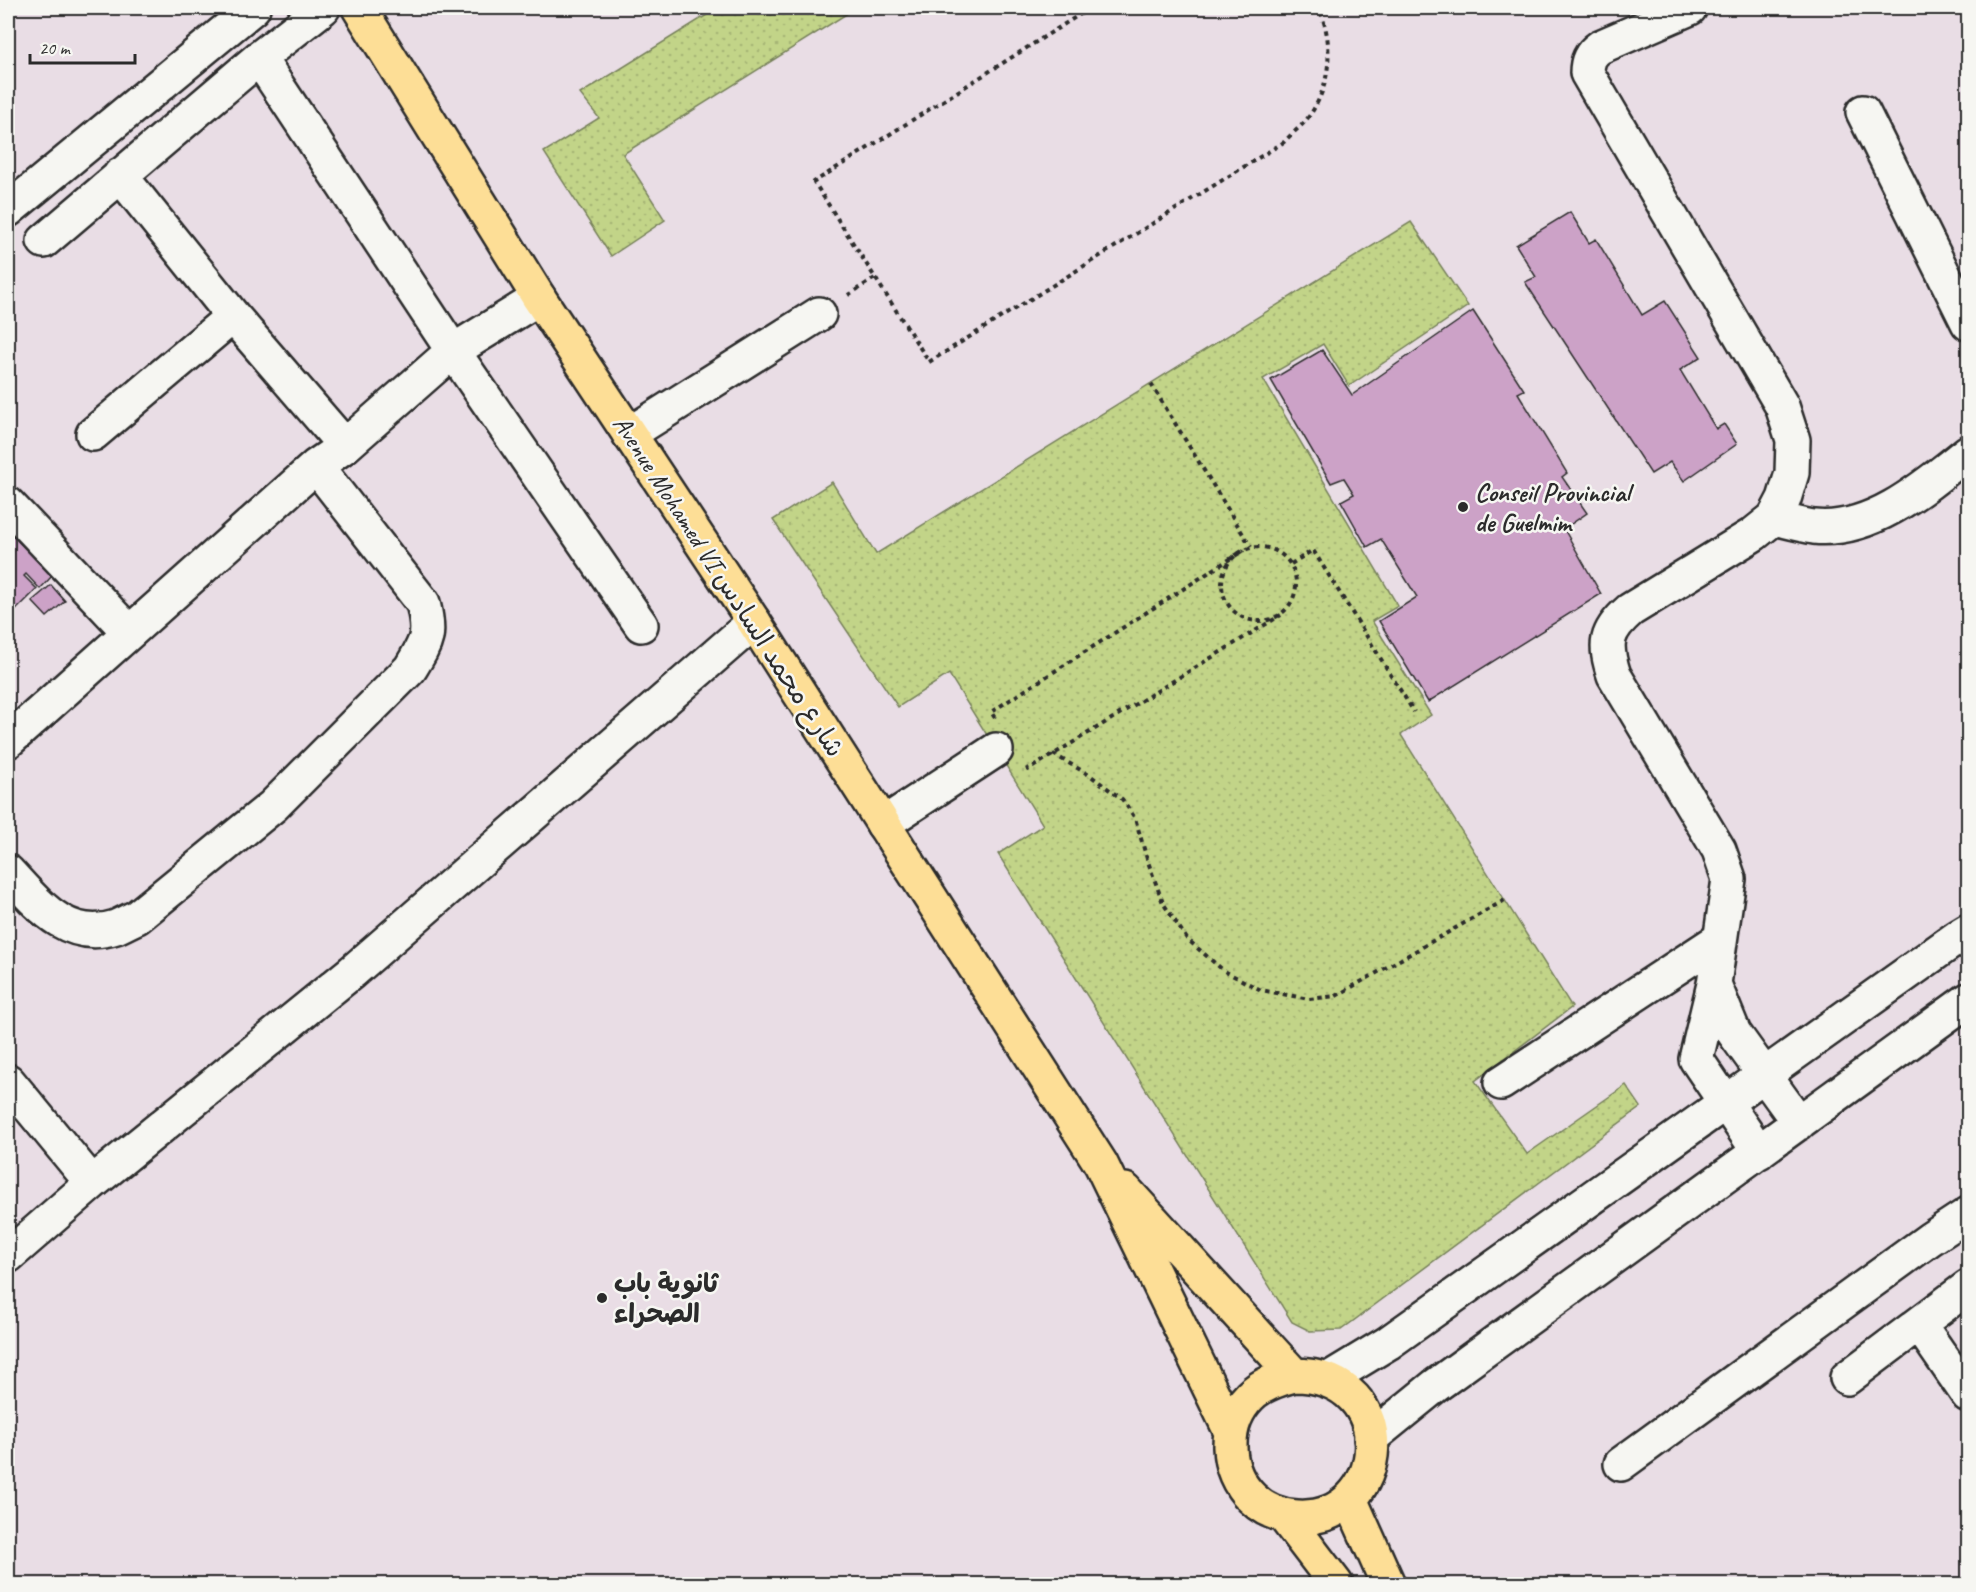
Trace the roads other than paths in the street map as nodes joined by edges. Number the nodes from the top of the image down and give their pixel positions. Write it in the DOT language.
graph roads {
  1 [pos="253,8"];
  2 [pos="323,8"];
  3 [pos="359,8"];
  4 [pos="1690,8"];
  5 [pos="259,58"];
  6 [pos="1863,112"];
  7 [pos="120,175"];
  8 [pos="8,210"];
  9 [pos="44,241"];
  10 [pos="539,298"];
  11 [pos="819,314"];
  12 [pos="233,316"];
  13 [pos="1968,323"];
  14 [pos="453,351"];
  15 [pos="93,434"];
  16 [pos="629,434"];
  17 [pos="345,446"];
  18 [pos="1968,452"];
  19 [pos="316,466"];
  20 [pos="8,504"];
  21 [pos="1773,519"];
  22 [pos="754,622"];
  23 [pos="641,625"];
  24 [pos="129,632"];
  25 [pos="8,741"];
  26 [pos="1005,744"];
  27 [pos="884,824"];
  28 [pos="8,872"];
  29 [pos="1720,939"];
  30 [pos="1965,940"];
  31 [pos="1714,984"];
  32 [pos="1968,1000"];
  33 [pos="1765,1075"];
  34 [pos="8,1081"];
  35 [pos="1501,1083"];
  36 [pos="1725,1103"];
  37 [pos="1799,1123"];
  38 [pos="1759,1152"];
  39 [pos="1101,1164"];
  40 [pos="92,1184"];
  41 [pos="1968,1214"];
  42 [pos="8,1256"];
  43 [pos="1968,1287"];
  44 [pos="1919,1324"];
  45 [pos="1294,1375"];
  46 [pos="1847,1378"];
  47 [pos="1328,1380"];
  48 [pos="1968,1395"];
  49 [pos="1231,1431"];
  50 [pos="1371,1438"];
  51 [pos="1621,1464"];
  52 [pos="1350,1499"];
  53 [pos="1284,1516"];
  54 [pos="1336,1584"];
  55 [pos="1388,1584"];
  1 -- 8 [label="street"];
  2 -- 5 [label="street"];
  3 -- 10 [label="main road, Avenue Mohamed VI شارع محمد السادس"];
  4 -- 21 [label="street"];
  5 -- 7 [label="street"];
  5 -- 14 [label="street"];
  6 -- 13 [label="street"];
  7 -- 9 [label="street"];
  7 -- 12 [label="street"];
  10 -- 14 [label="street"];
  10 -- 16 [label="main road, Avenue Mohamed VI شارع محمد السادس"];
  11 -- 16 [label="street"];
  12 -- 15 [label="street"];
  12 -- 17 [label="street"];
  14 -- 17 [label="street"];
  14 -- 23 [label="street"];
  16 -- 22 [label="main road, Avenue Mohamed VI شارع محمد السادس"];
  17 -- 19 [label="street"];
  18 -- 21 [label="street"];
  19 -- 24 [label="street"];
  19 -- 28 [label="street"];
  20 -- 24 [label="street"];
  21 -- 29 [label="street"];
  22 -- 27 [label="main road, Avenue Mohamed VI شارع محمد السادس"];
  22 -- 40 [label="street"];
  24 -- 25 [label="street"];
  26 -- 27 [label="street"];
  27 -- 39 [label="main road, Avenue Mohamed VI شارع محمد السادس"];
  29 -- 31 [label="street"];
  29 -- 35 [label="street"];
  30 -- 33 [label="street"];
  31 -- 33 [label="street"];
  31 -- 36 [label="street"];
  32 -- 37 [label="street"];
  33 -- 36 [label="street"];
  33 -- 37 [label="street"];
  34 -- 40 [label="street"];
  36 -- 38 [label="street"];
  36 -- 47 [label="street"];
  37 -- 38 [label="street"];
  38 -- 50 [label="street"];
  39 -- 45 [label="main road, Avenue Mohamed VI شارع محمد السادس"];
  39 -- 49 [label="main road, Avenue Mohamed VI شارع محمد السادس"];
  40 -- 42 [label="street"];
  41 -- 51 [label="street"];
  43 -- 44 [label="street"];
  44 -- 46 [label="street"];
  44 -- 48 [label="street"];
  45 -- 47 [label="main road, Avenue Mohamed VI شارع محمد السادس"];
  45 -- 49 [label="main road, Avenue Mohamed VI شارع محمد السادس"];
  47 -- 50 [label="main road, Avenue Mohamed VI شارع محمد السادس"];
  49 -- 53 [label="main road, Avenue Mohamed VI شارع محمد السادس"];
  50 -- 52 [label="main road, Avenue Mohamed VI شارع محمد السادس"];
  52 -- 53 [label="main road, Avenue Mohamed VI شارع محمد السادس"];
  52 -- 55 [label="main road"];
  53 -- 54 [label="main road, Avenue Mohamed VI شارع محمد السادس"];
}
